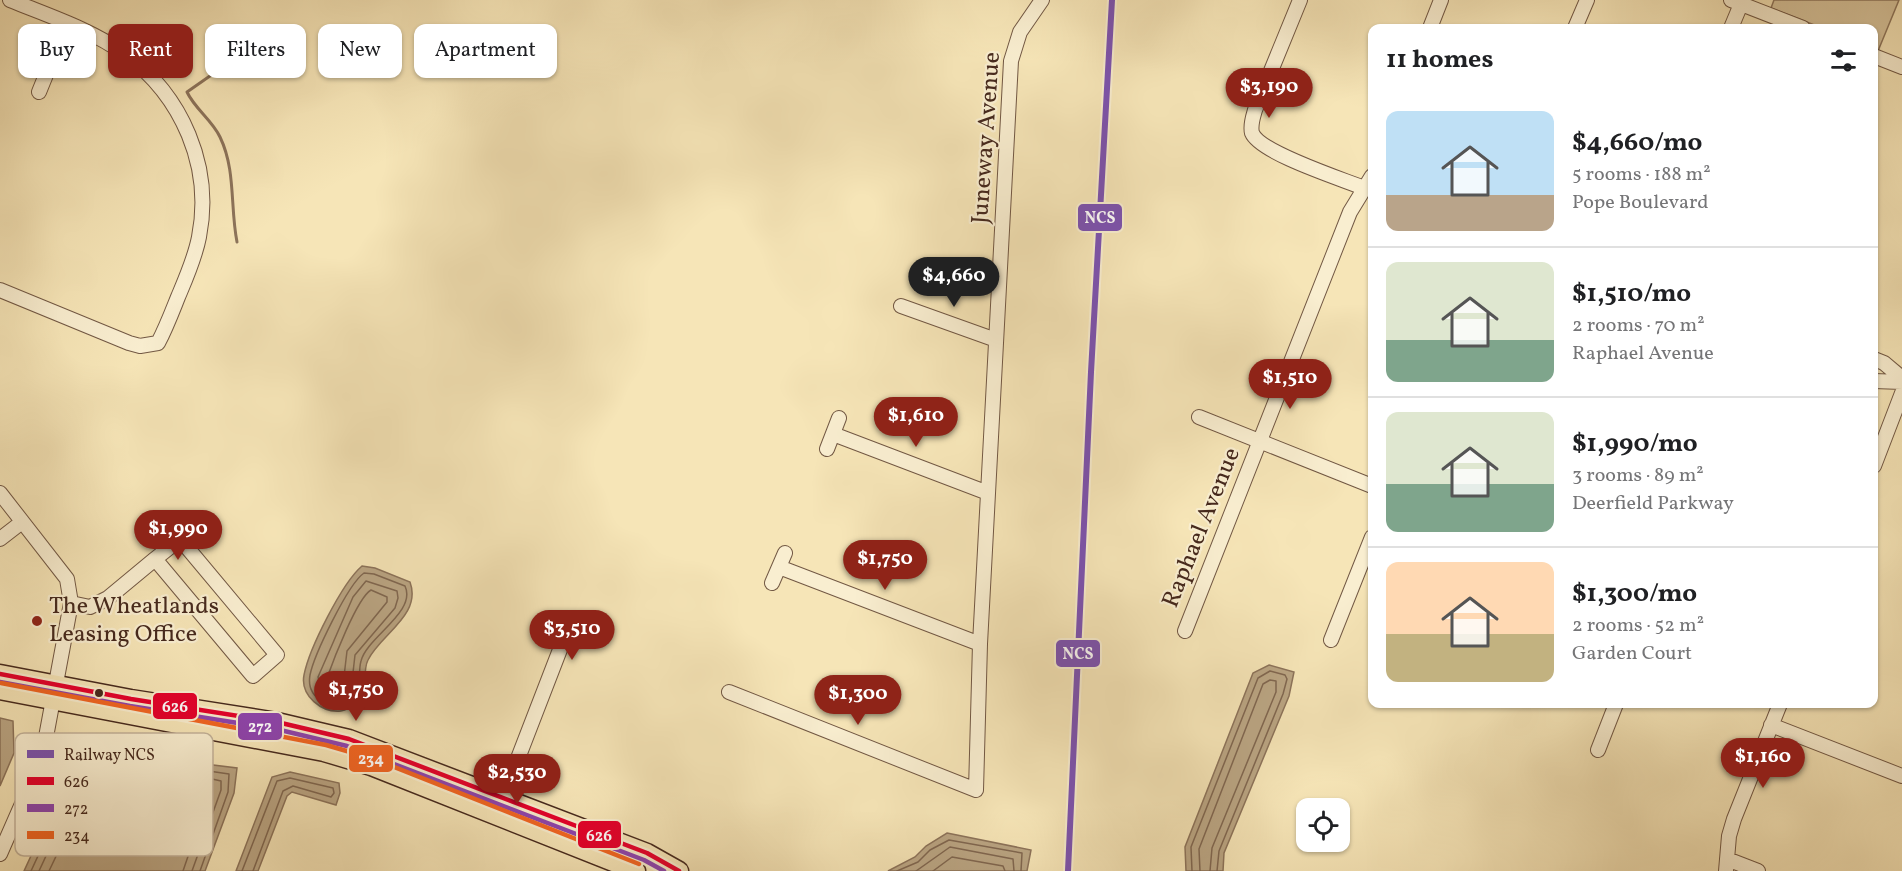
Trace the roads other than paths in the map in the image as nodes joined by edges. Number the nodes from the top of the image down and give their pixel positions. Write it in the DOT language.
graph roads {
  1 [pos="10,0"];
  2 [pos="1042,0"];
  3 [pos="1300,0"];
  4 [pos="1441,0"];
  5 [pos="1587,0"];
  6 [pos="1736,2"];
  7 [pos="68,23"];
  8 [pos="1432,24"];
  9 [pos="1577,24"];
  10 [pos="1732,24"];
  11 [pos="1793,24"];
  12 [pos="1878,60"];
  13 [pos="1902,68"];
  14 [pos="39,92"];
  15 [pos="1368,182"];
  16 [pos="1364,188"];
  17 [pos="0,290"];
  18 [pos="901,306"];
  19 [pos="996,340"];
  20 [pos="1878,361"];
  21 [pos="1902,380"];
  22 [pos="1878,381"];
  23 [pos="1902,393"];
  24 [pos="1199,417"];
  25 [pos="839,418"];
  26 [pos="833,434"];
  27 [pos="1260,442"];
  28 [pos="827,449"];
  29 [pos="1878,456"];
  30 [pos="1368,484"];
  31 [pos="0,493"];
  32 [pos="988,493"];
  33 [pos="22,522"];
  34 [pos="0,538"];
  35 [pos="1368,547"];
  36 [pos="155,559"];
  37 [pos="772,583"];
  38 [pos="70,603"];
  39 [pos="1185,632"];
  40 [pos="566,634"];
  41 [pos="1331,640"];
  42 [pos="980,644"];
  43 [pos="0,674"];
  44 [pos="0,690"];
  45 [pos="729,692"];
  46 [pos="54,694"];
  47 [pos="1614,708"];
  48 [pos="1778,708"];
  49 [pos="1772,725"];
  50 [pos="46,733"];
  51 [pos="1598,750"];
  52 [pos="1902,776"];
  53 [pos="503,797"];
  54 [pos="495,815"];
  55 [pos="15,820"];
  56 [pos="0,854"];
  57 [pos="1726,865"];
  58 [pos="636,871"];
  59 [pos="679,871"];
  60 [pos="1758,871"];
  1 -- 7 [label="street"];
  2 -- 19 [label="street, Juneway Avenue"];
  3 -- 16 [label="street"];
  4 -- 8 [label="street"];
  5 -- 9 [label="street"];
  6 -- 10 [label="street"];
  6 -- 11 [label="street"];
  7 -- 14 [label="street"];
  7 -- 17 [label="street"];
  12 -- 13 [label="street"];
  15 -- 16 [label="street, Raphael Avenue"];
  16 -- 27 [label="street, Raphael Avenue"];
  18 -- 19 [label="street"];
  19 -- 32 [label="street, Juneway Avenue"];
  20 -- 21 [label="street"];
  21 -- 22 [label="street"];
  23 -- 29 [label="street"];
  24 -- 27 [label="street"];
  25 -- 26 [label="street"];
  26 -- 28 [label="street"];
  26 -- 32 [label="street"];
  27 -- 30 [label="street"];
  27 -- 39 [label="street, Raphael Avenue"];
  31 -- 33 [label="street"];
  32 -- 42 [label="street, Juneway Avenue"];
  33 -- 34 [label="street"];
  33 -- 38 [label="street"];
  35 -- 41 [label="street"];
  36 -- 36 [label="street"];
  36 -- 38 [label="street"];
  37 -- 42 [label="street"];
  38 -- 46 [label="street"];
  40 -- 53 [label="street"];
  42 -- 45 [label="street, Juneway Avenue"];
  43 -- 46 [label="main road"];
  44 -- 46 [label="main road"];
  46 -- 50 [label="street"];
  46 -- 53 [label="main road"];
  46 -- 54 [label="main road"];
  47 -- 51 [label="street"];
  48 -- 49 [label="street"];
  49 -- 52 [label="street"];
  49 -- 57 [label="street"];
  53 -- 54 [label="street"];
  53 -- 59 [label="main road"];
  54 -- 58 [label="main road"];
  55 -- 56 [label="street"];
  57 -- 60 [label="street"];
}
